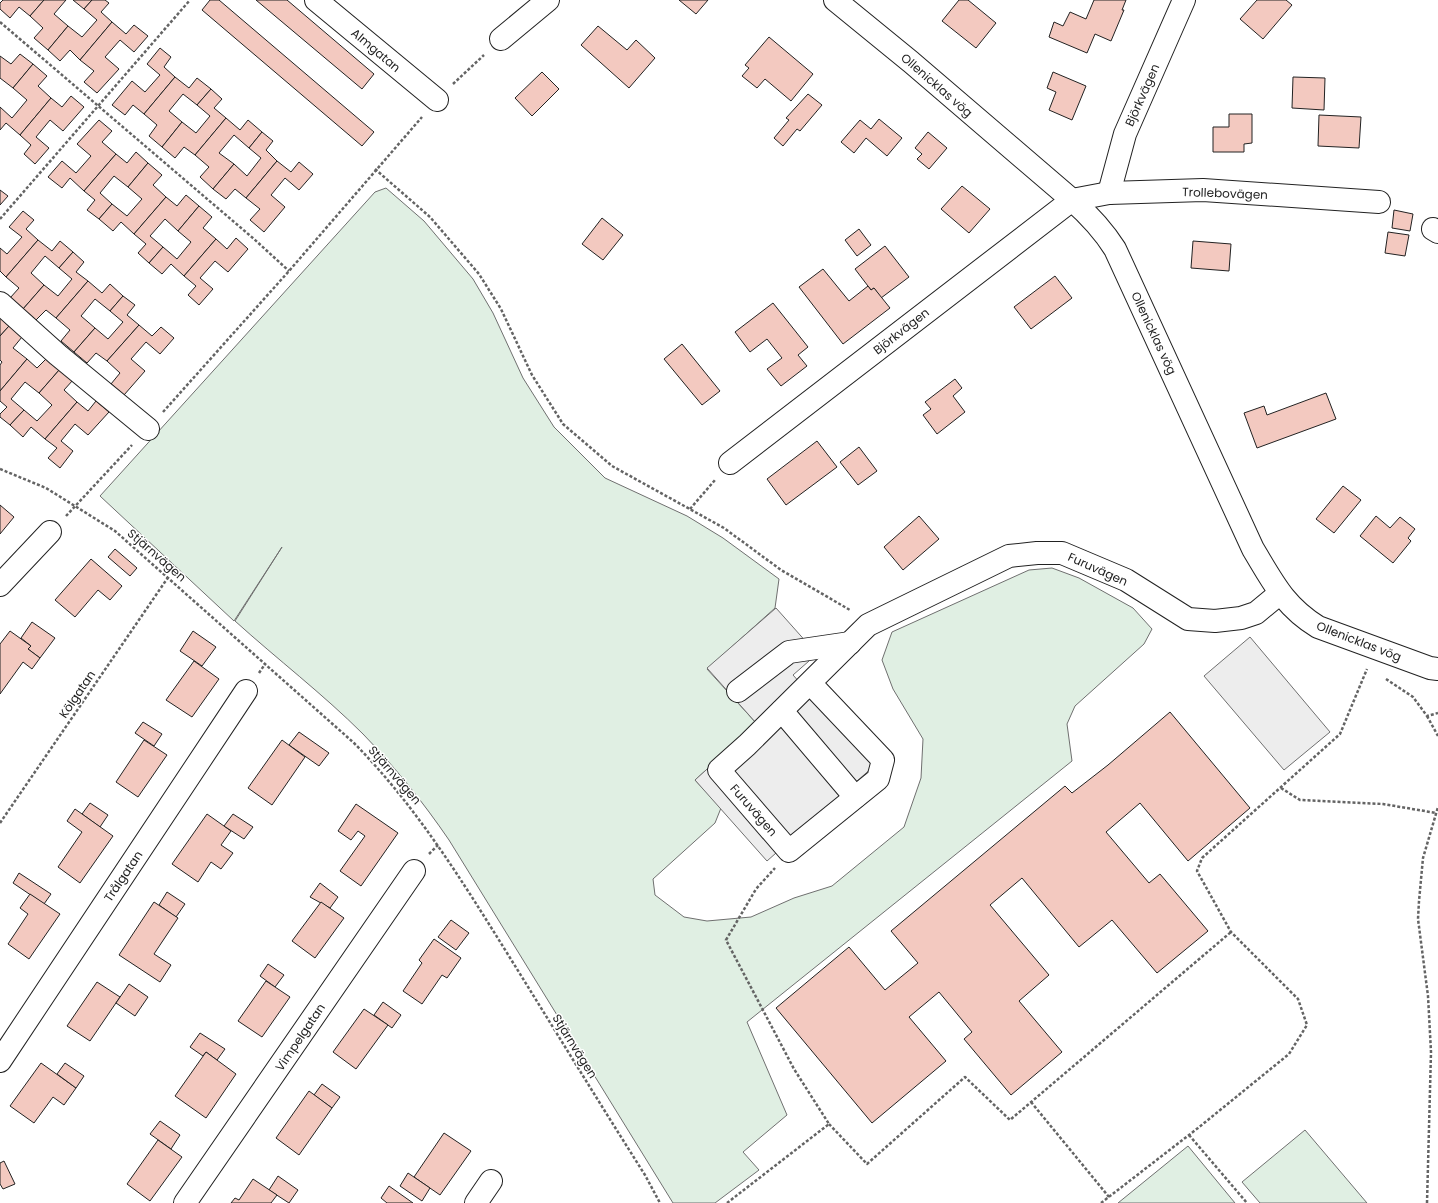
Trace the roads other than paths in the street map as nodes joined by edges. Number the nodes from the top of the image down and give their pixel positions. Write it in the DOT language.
graph roads {
  1 [pos="316,0"];
  2 [pos="548,0"];
  3 [pos="835,0"];
  4 [pos="1184,0"];
  5 [pos="501,39"];
  6 [pos="437,100"];
  7 [pos="1108,192"];
  8 [pos="1072,200"];
  9 [pos="1379,202"];
  10 [pos="0,303"];
  11 [pos="148,429"];
  12 [pos="730,463"];
  13 [pos="50,532"];
  14 [pos="0,585"];
  15 [pos="1280,594"];
  16 [pos="850,643"];
  17 [pos="1438,669"];
  18 [pos="810,683"];
  19 [pos="246,691"];
  20 [pos="738,691"];
  21 [pos="782,711"];
  22 [pos="855,797"];
  23 [pos="414,870"];
  24 [pos="0,1061"];
  25 [pos="491,1181"];
  26 [pos="185,1203"];
  27 [pos="476,1203"];
  1 -- 6 [label="street, Almgatan"];
  2 -- 5 [label="street"];
  3 -- 8 [label="street, Ollenicklas vög"];
  4 -- 7 [label="street, Björkvägen"];
  7 -- 8 [label="street, Trollebovägen"];
  7 -- 9 [label="street, Trollebovägen"];
  8 -- 12 [label="street, Björkvägen"];
  8 -- 15 [label="street, Ollenicklas vög"];
  10 -- 11 [label="street"];
  13 -- 14 [label="street"];
  15 -- 16 [label="street, Furuvägen"];
  15 -- 17 [label="street, Ollenicklas vög"];
  16 -- 18 [label="street, Furuvägen"];
  16 -- 20 [label="street"];
  18 -- 21 [label="street, Furuvägen"];
  18 -- 22 [label="street"];
  19 -- 24 [label="street, Trålgatan"];
  21 -- 22 [label="street"];
  21 -- 22 [label="street, Furuvägen"];
  23 -- 26 [label="street, Vimpelgatan"];
  25 -- 27 [label="street"];
}
